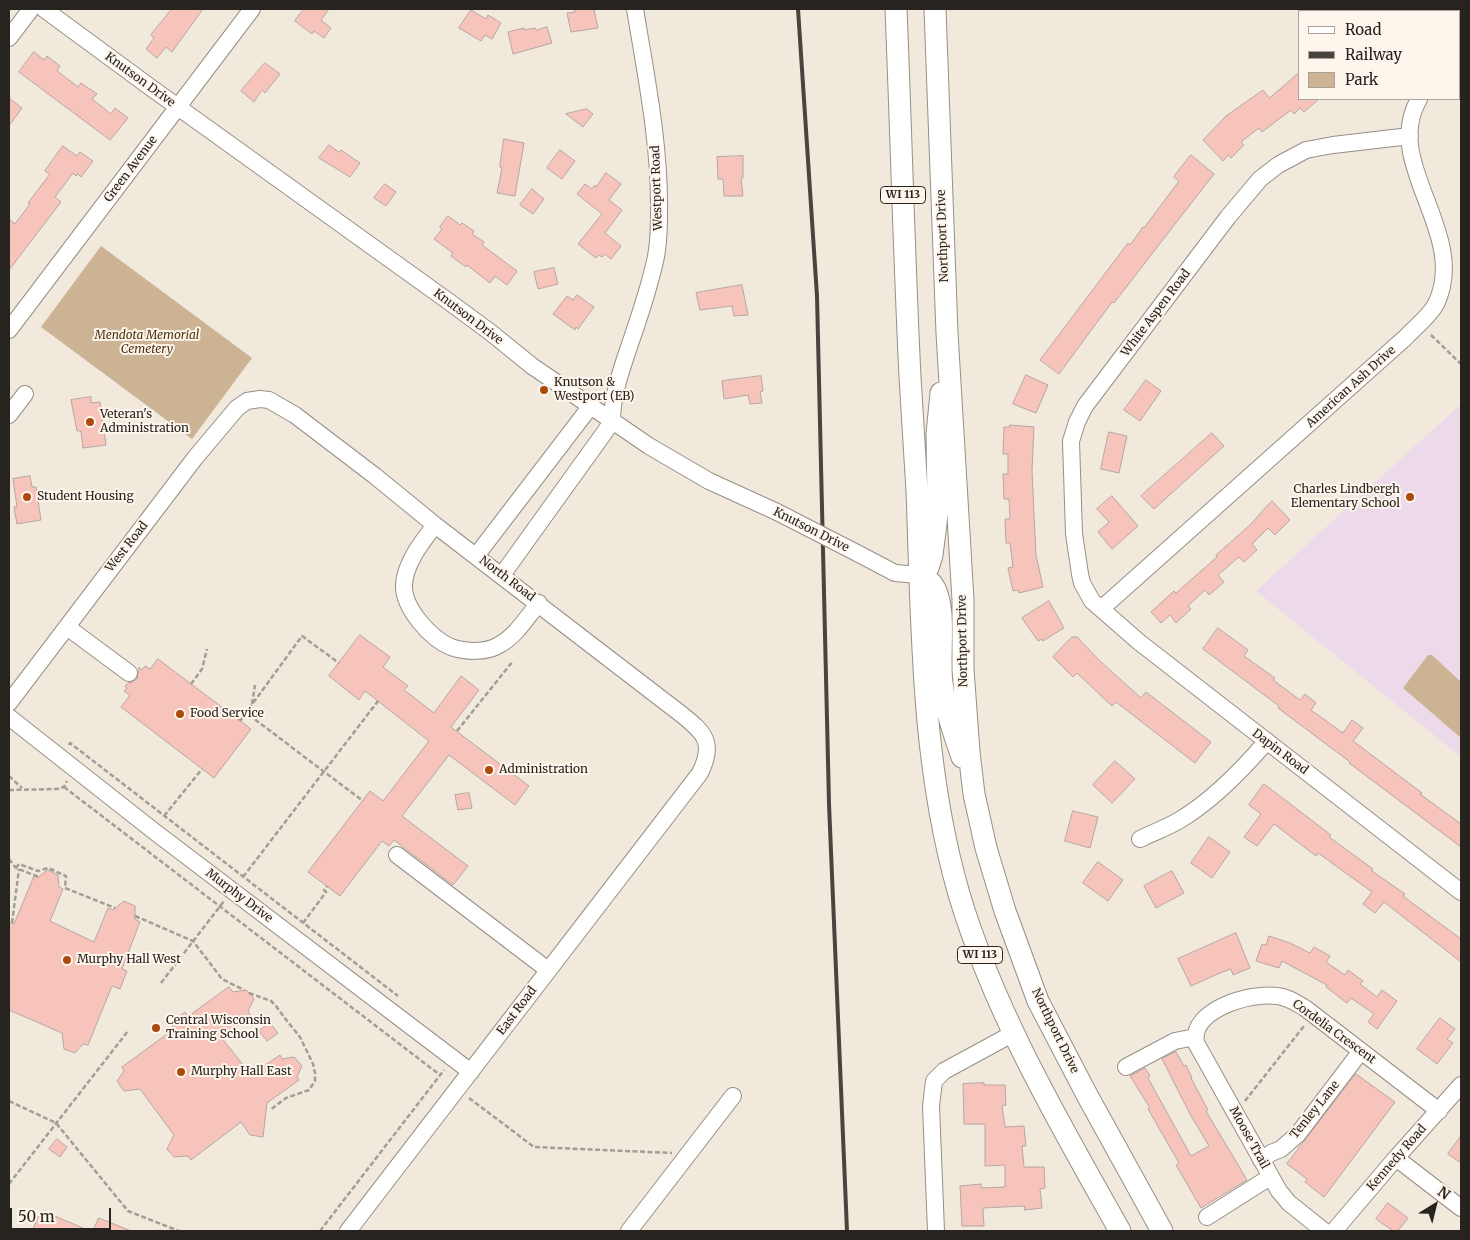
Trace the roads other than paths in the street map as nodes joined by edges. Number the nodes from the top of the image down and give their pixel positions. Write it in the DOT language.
graph roads {
  1 [pos="31,9"];
  2 [pos="44,9"];
  3 [pos="252,9"];
  4 [pos="635,9"];
  5 [pos="896,9"];
  6 [pos="935,9"];
  7 [pos="9,38"];
  8 [pos="1419,100"];
  9 [pos="178,107"];
  10 [pos="1410,136"];
  11 [pos="9,330"];
  12 [pos="947,333"];
  13 [pos="25,394"];
  14 [pos="253,400"];
  15 [pos="590,407"];
  16 [pos="9,415"];
  17 [pos="612,422"];
  18 [pos="435,525"];
  19 [pos="476,556"];
  20 [pos="502,575"];
  21 [pos="920,575"];
  22 [pos="539,603"];
  23 [pos="1101,609"];
  24 [pos="67,627"];
  25 [pos="129,674"];
  26 [pos="9,703"];
  27 [pos="9,717"];
  28 [pos="1267,742"];
  29 [pos="686,792"];
  30 [pos="974,794"];
  31 [pos="1140,839"];
  32 [pos="397,855"];
  33 [pos="1461,892"];
  34 [pos="548,970"];
  35 [pos="1014,1033"];
  36 [pos="1195,1034"];
  37 [pos="1361,1051"];
  38 [pos="1126,1067"];
  39 [pos="471,1072"];
  40 [pos="1461,1086"];
  41 [pos="733,1096"];
  42 [pos="1439,1110"];
  43 [pos="1396,1158"];
  44 [pos="1261,1160"];
  45 [pos="1270,1178"];
  46 [pos="1461,1208"];
  47 [pos="1207,1216"];
  48 [pos="348,1231"];
  49 [pos="628,1231"];
  50 [pos="936,1231"];
  51 [pos="1120,1231"];
  52 [pos="1162,1231"];
  53 [pos="1324,1231"];
  54 [pos="1334,1231"];
  1 -- 7 [label="street"];
  2 -- 9 [label="street, Knutson Drive"];
  3 -- 9 [label="street, Green Avenue"];
  4 -- 17 [label="street, Westport Road"];
  5 -- 21 [label="main road, WI 113"];
  6 -- 12 [label="main road, Northport Drive / WI 113"];
  8 -- 10 [label="street, American Ash Drive"];
  9 -- 11 [label="street, Green Avenue"];
  9 -- 15 [label="street, Knutson Drive"];
  10 -- 23 [label="street, American Ash Drive"];
  10 -- 23 [label="street, White Aspen Road"];
  12 -- 21 [label="main road"];
  12 -- 30 [label="main road, Northport Drive / WI 113"];
  13 -- 16 [label="street"];
  14 -- 18 [label="street, North Road"];
  14 -- 24 [label="street, West Road"];
  15 -- 17 [label="street, Knutson Drive"];
  15 -- 19 [label="street"];
  17 -- 20 [label="street"];
  17 -- 21 [label="street, Knutson Drive, bridge"];
  18 -- 19 [label="street, North Road"];
  18 -- 22 [label="street"];
  19 -- 20 [label="street, North Road"];
  20 -- 22 [label="street, North Road"];
  21 -- 30 [label="main road"];
  21 -- 35 [label="main road, WI 113"];
  22 -- 29 [label="street, North Road"];
  23 -- 28 [label="street, Dapin Road"];
  24 -- 25 [label="street"];
  24 -- 26 [label="street, West Road"];
  27 -- 39 [label="street, Murphy Drive"];
  28 -- 31 [label="street"];
  28 -- 33 [label="street, Dapin Road"];
  29 -- 34 [label="street, East Road"];
  30 -- 52 [label="main road, Northport Drive / WI 113"];
  32 -- 34 [label="street"];
  34 -- 39 [label="street, East Road"];
  35 -- 50 [label="street"];
  35 -- 51 [label="main road, WI 113"];
  36 -- 37 [label="street, Cordelia Crescent"];
  36 -- 38 [label="street"];
  36 -- 44 [label="street, Moose Trail"];
  37 -- 42 [label="street, Cordelia Crescent"];
  37 -- 44 [label="street, Tenley Lane"];
  39 -- 48 [label="street, East Road"];
  40 -- 42 [label="street, Kennedy Road"];
  41 -- 49 [label="street"];
  42 -- 43 [label="street, Kennedy Road"];
  43 -- 46 [label="street"];
  43 -- 54 [label="street, Kennedy Road"];
  44 -- 45 [label="street, Moose Trail"];
  45 -- 47 [label="street"];
  45 -- 53 [label="street, Moose Trail"];
}
